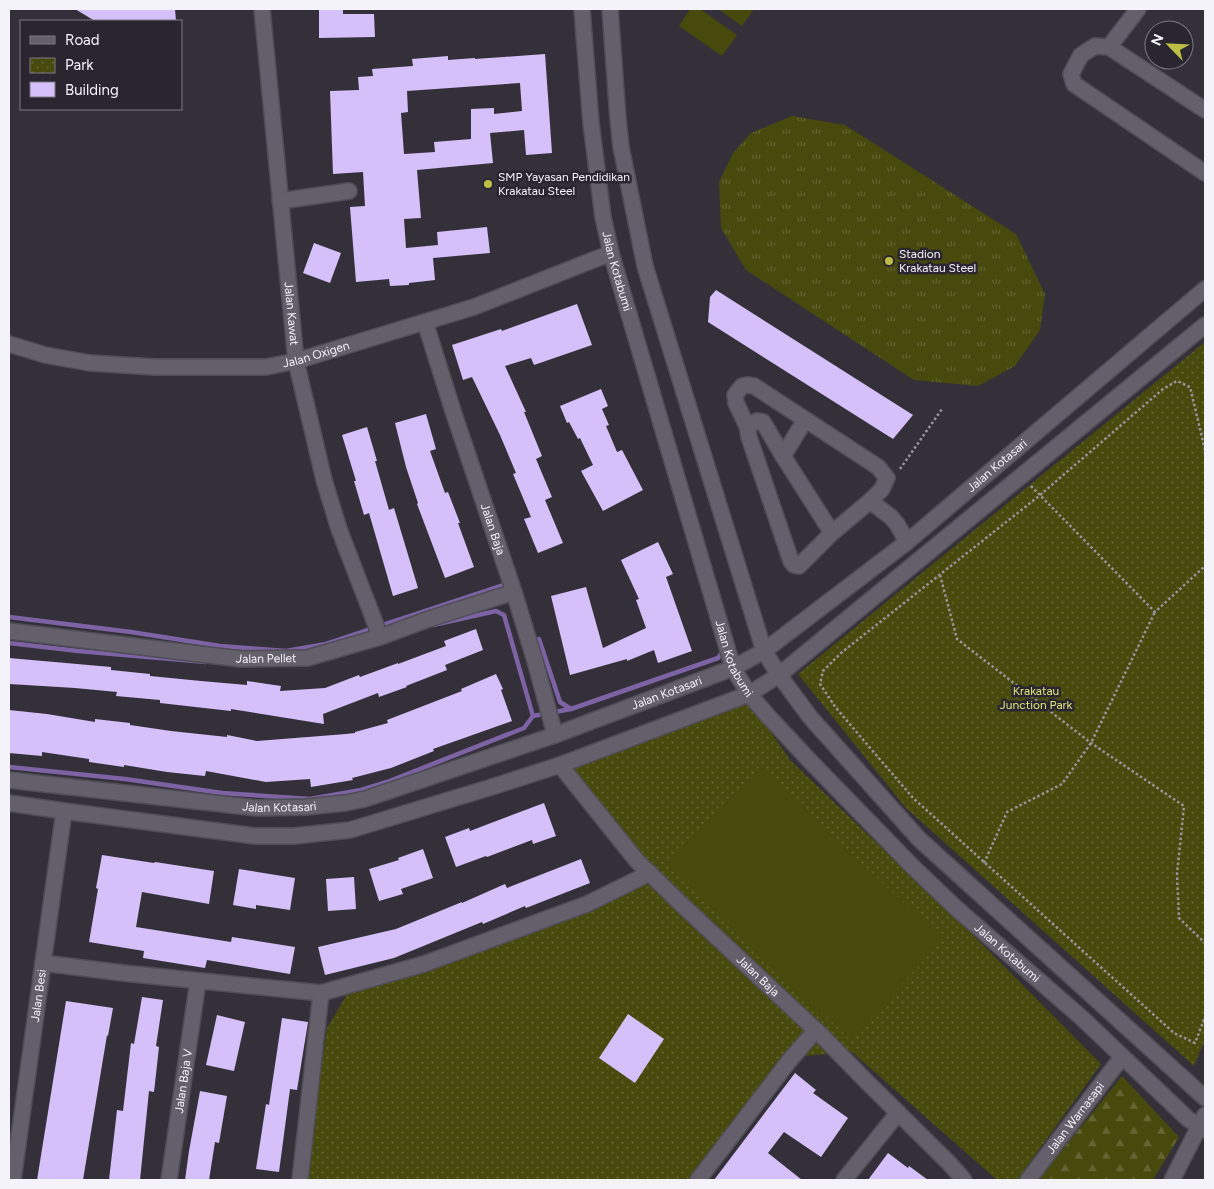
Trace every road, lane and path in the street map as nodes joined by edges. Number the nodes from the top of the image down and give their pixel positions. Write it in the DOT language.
graph roads {
  1 [pos="262,9"];
  2 [pos="582,9"];
  3 [pos="610,9"];
  4 [pos="1138,9"];
  5 [pos="1108,47"];
  6 [pos="1205,110"];
  7 [pos="618,119"];
  8 [pos="591,123"];
  9 [pos="1205,173"];
  10 [pos="349,191"];
  11 [pos="280,200"];
  12 [pos="611,253"];
  13 [pos="1205,289"];
  14 [pos="425,322"];
  15 [pos="1205,325"];
  16 [pos="9,344"];
  17 [pos="296,361"];
  18 [pos="942,408"];
  19 [pos="805,420"];
  20 [pos="747,426"];
  21 [pos="1205,450"];
  22 [pos="783,456"];
  23 [pos="887,478"];
  24 [pos="1039,496"];
  25 [pos="870,501"];
  26 [pos="832,533"];
  27 [pos="907,542"];
  28 [pos="1205,566"];
  29 [pos="940,574"];
  30 [pos="514,592"];
  31 [pos="1155,612"];
  32 [pos="377,630"];
  33 [pos="9,631"];
  34 [pos="764,650"];
  35 [pos="733,668"];
  36 [pos="778,675"];
  37 [pos="749,694"];
  38 [pos="554,733"];
  39 [pos="1091,743"];
  40 [pos="560,765"];
  41 [pos="9,780"];
  42 [pos="9,803"];
  43 [pos="345,803"];
  44 [pos="64,811"];
  45 [pos="350,830"];
  46 [pos="984,863"];
  47 [pos="650,873"];
  48 [pos="1205,943"];
  49 [pos="43,962"];
  50 [pos="198,981"];
  51 [pos="321,993"];
  52 [pos="1205,1017"];
  53 [pos="816,1030"];
  54 [pos="1122,1057"];
  55 [pos="1205,1098"];
  56 [pos="898,1113"];
  57 [pos="1203,1124"];
  58 [pos="13,1180"];
  59 [pos="169,1180"];
  60 [pos="300,1180"];
  61 [pos="698,1180"];
  62 [pos="844,1180"];
  63 [pos="964,1180"];
  64 [pos="1028,1180"];
  65 [pos="1172,1180"];
  1 -- 11 [label="street, Jalan Kawat"];
  2 -- 8 [label="street, Jalan Kotabumi"];
  3 -- 7 [label="street, Jalan Kotabumi"];
  4 -- 5 [label="street"];
  5 -- 6 [label="street"];
  5 -- 9 [label="street"];
  7 -- 8 [label="street"];
  7 -- 34 [label="street, Jalan Kotabumi"];
  8 -- 12 [label="street, Jalan Kotabumi"];
  10 -- 11 [label="street"];
  11 -- 17 [label="street, Jalan Kawat"];
  12 -- 14 [label="street, Jalan Oxigen"];
  12 -- 35 [label="street, Jalan Kotabumi"];
  13 -- 27 [label="street, Jalan Kotasari"];
  14 -- 17 [label="street, Jalan Oxigen"];
  14 -- 30 [label="street, Jalan Baja"];
  15 -- 36 [label="street, Jalan Kotasari"];
  16 -- 17 [label="street, Jalan Oxigen"];
  17 -- 32 [label="street, Jalan Kawat"];
  18 -- 23 [label="path"];
  19 -- 20 [label="street"];
  19 -- 22 [label="street"];
  19 -- 23 [label="street"];
  20 -- 22 [label="street"];
  20 -- 26 [label="street"];
  21 -- 24 [label="path"];
  22 -- 26 [label="street"];
  23 -- 25 [label="street"];
  24 -- 29 [label="path"];
  24 -- 31 [label="path"];
  25 -- 26 [label="street"];
  25 -- 27 [label="street"];
  27 -- 34 [label="street, Jalan Kotasari"];
  28 -- 31 [label="path"];
  29 -- 39 [label="path"];
  29 -- 46 [label="path"];
  30 -- 32 [label="street, Jalan Pellet"];
  30 -- 38 [label="street, Jalan Baja"];
  31 -- 39 [label="path"];
  32 -- 33 [label="street, Jalan Pellet"];
  34 -- 35 [label="street, Jalan Kotasari"];
  34 -- 36 [label="street, Jalan Kotabumi"];
  35 -- 37 [label="street, Jalan Kotabumi"];
  35 -- 38 [label="street, Jalan Kotasari"];
  36 -- 37 [label="street, Jalan Kotasari"];
  36 -- 55 [label="street, Jalan Kotabumi"];
  37 -- 40 [label="street, Jalan Kotasari"];
  37 -- 54 [label="street, Jalan Kotabumi"];
  38 -- 43 [label="street, Jalan Kotasari"];
  39 -- 46 [label="path"];
  39 -- 48 [label="path"];
  40 -- 45 [label="street, Jalan Kotasari"];
  40 -- 47 [label="street, Jalan Baja"];
  41 -- 43 [label="street, Jalan Kotasari"];
  42 -- 44 [label="street, Jalan Kotasari"];
  43 -- 45 [label="street"];
  44 -- 45 [label="street, Jalan Kotasari"];
  44 -- 49 [label="street, Jalan Besi"];
  46 -- 52 [label="path"];
  47 -- 51 [label="street"];
  47 -- 53 [label="street, Jalan Baja"];
  49 -- 50 [label="street"];
  49 -- 58 [label="street, Jalan Besi"];
  50 -- 51 [label="street"];
  50 -- 59 [label="street, Jalan Baja V"];
  51 -- 60 [label="street"];
  53 -- 56 [label="street, Jalan Baja"];
  53 -- 61 [label="street"];
  54 -- 57 [label="street, Jalan Kotabumi"];
  54 -- 64 [label="street, Jalan Warnasapi"];
  56 -- 62 [label="street"];
  56 -- 63 [label="street, Jalan Baja"];
  57 -- 65 [label="street"];
}
